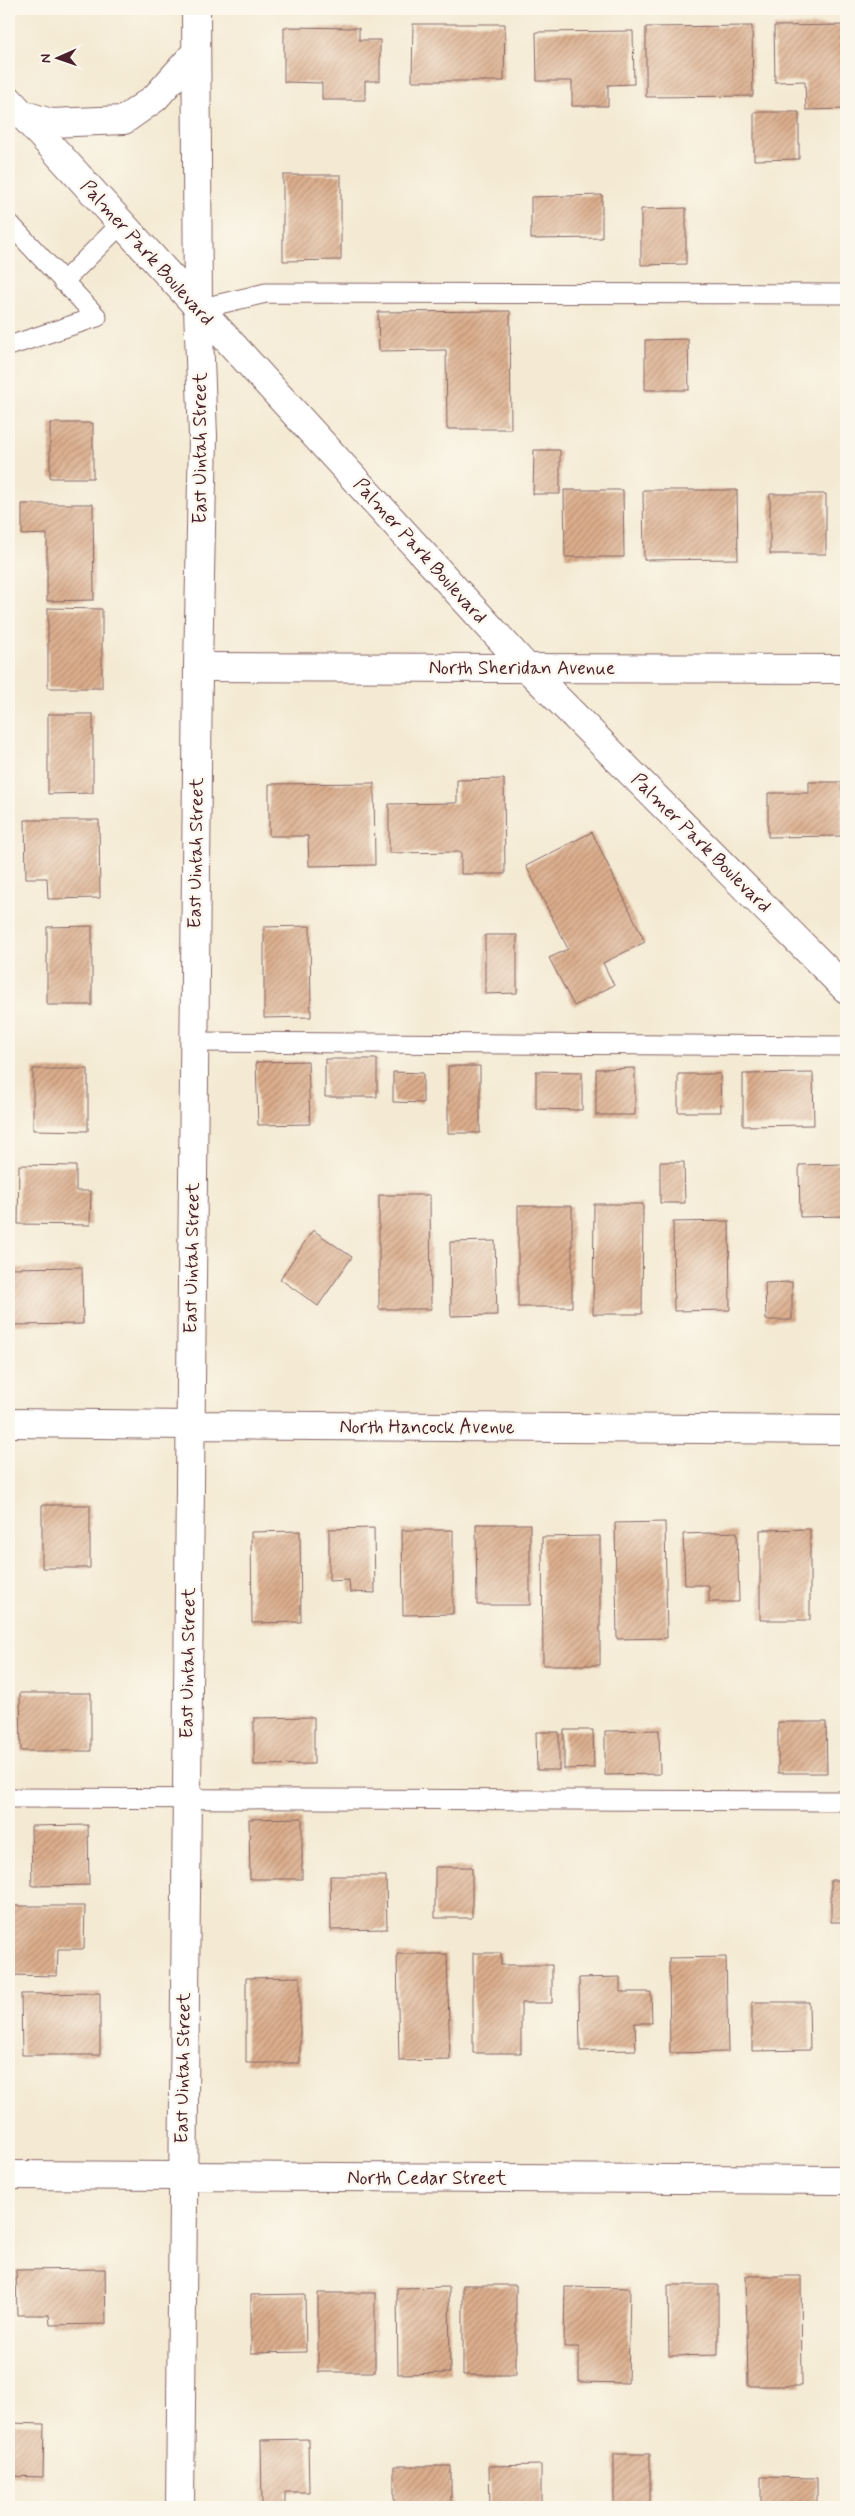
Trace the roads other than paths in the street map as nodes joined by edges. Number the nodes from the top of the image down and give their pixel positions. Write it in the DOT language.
graph roads {
  1 [pos="196,9"];
  2 [pos="196,52"];
  3 [pos="15,107"];
  4 [pos="9,223"];
  5 [pos="121,224"];
  6 [pos="63,282"];
  7 [pos="846,294"];
  8 [pos="198,309"];
  9 [pos="9,346"];
  10 [pos="198,667"];
  11 [pos="528,669"];
  12 [pos="846,669"];
  13 [pos="846,989"];
  14 [pos="194,1042"];
  15 [pos="846,1046"];
  16 [pos="9,1423"];
  17 [pos="190,1425"];
  18 [pos="846,1430"];
  19 [pos="9,1798"];
  20 [pos="187,1799"];
  21 [pos="846,1801"];
  22 [pos="9,2175"];
  23 [pos="182,2177"];
  24 [pos="846,2180"];
  25 [pos="180,2507"];
  1 -- 2 [label="main road, East Uintah Street"];
  2 -- 3 [label="main road"];
  2 -- 8 [label="main road, East Uintah Street"];
  3 -- 5 [label="main road, Palmer Park Boulevard"];
  4 -- 6 [label="lane"];
  5 -- 6 [label="lane"];
  5 -- 8 [label="main road, Palmer Park Boulevard"];
  6 -- 9 [label="lane"];
  7 -- 8 [label="lane"];
  8 -- 10 [label="main road, East Uintah Street"];
  8 -- 11 [label="main road, Palmer Park Boulevard"];
  10 -- 11 [label="main road, North Sheridan Avenue"];
  10 -- 14 [label="main road, East Uintah Street"];
  11 -- 12 [label="main road, North Sheridan Avenue"];
  11 -- 13 [label="main road, Palmer Park Boulevard"];
  14 -- 15 [label="lane"];
  14 -- 17 [label="main road, East Uintah Street"];
  16 -- 17 [label="main road, North Hancock Avenue"];
  17 -- 18 [label="main road, North Hancock Avenue"];
  17 -- 20 [label="main road, East Uintah Street"];
  19 -- 20 [label="lane"];
  20 -- 21 [label="lane"];
  20 -- 23 [label="main road, East Uintah Street"];
  22 -- 23 [label="main road, North Cedar Street"];
  23 -- 24 [label="main road, North Cedar Street"];
  23 -- 25 [label="main road, East Uintah Street"];
}
